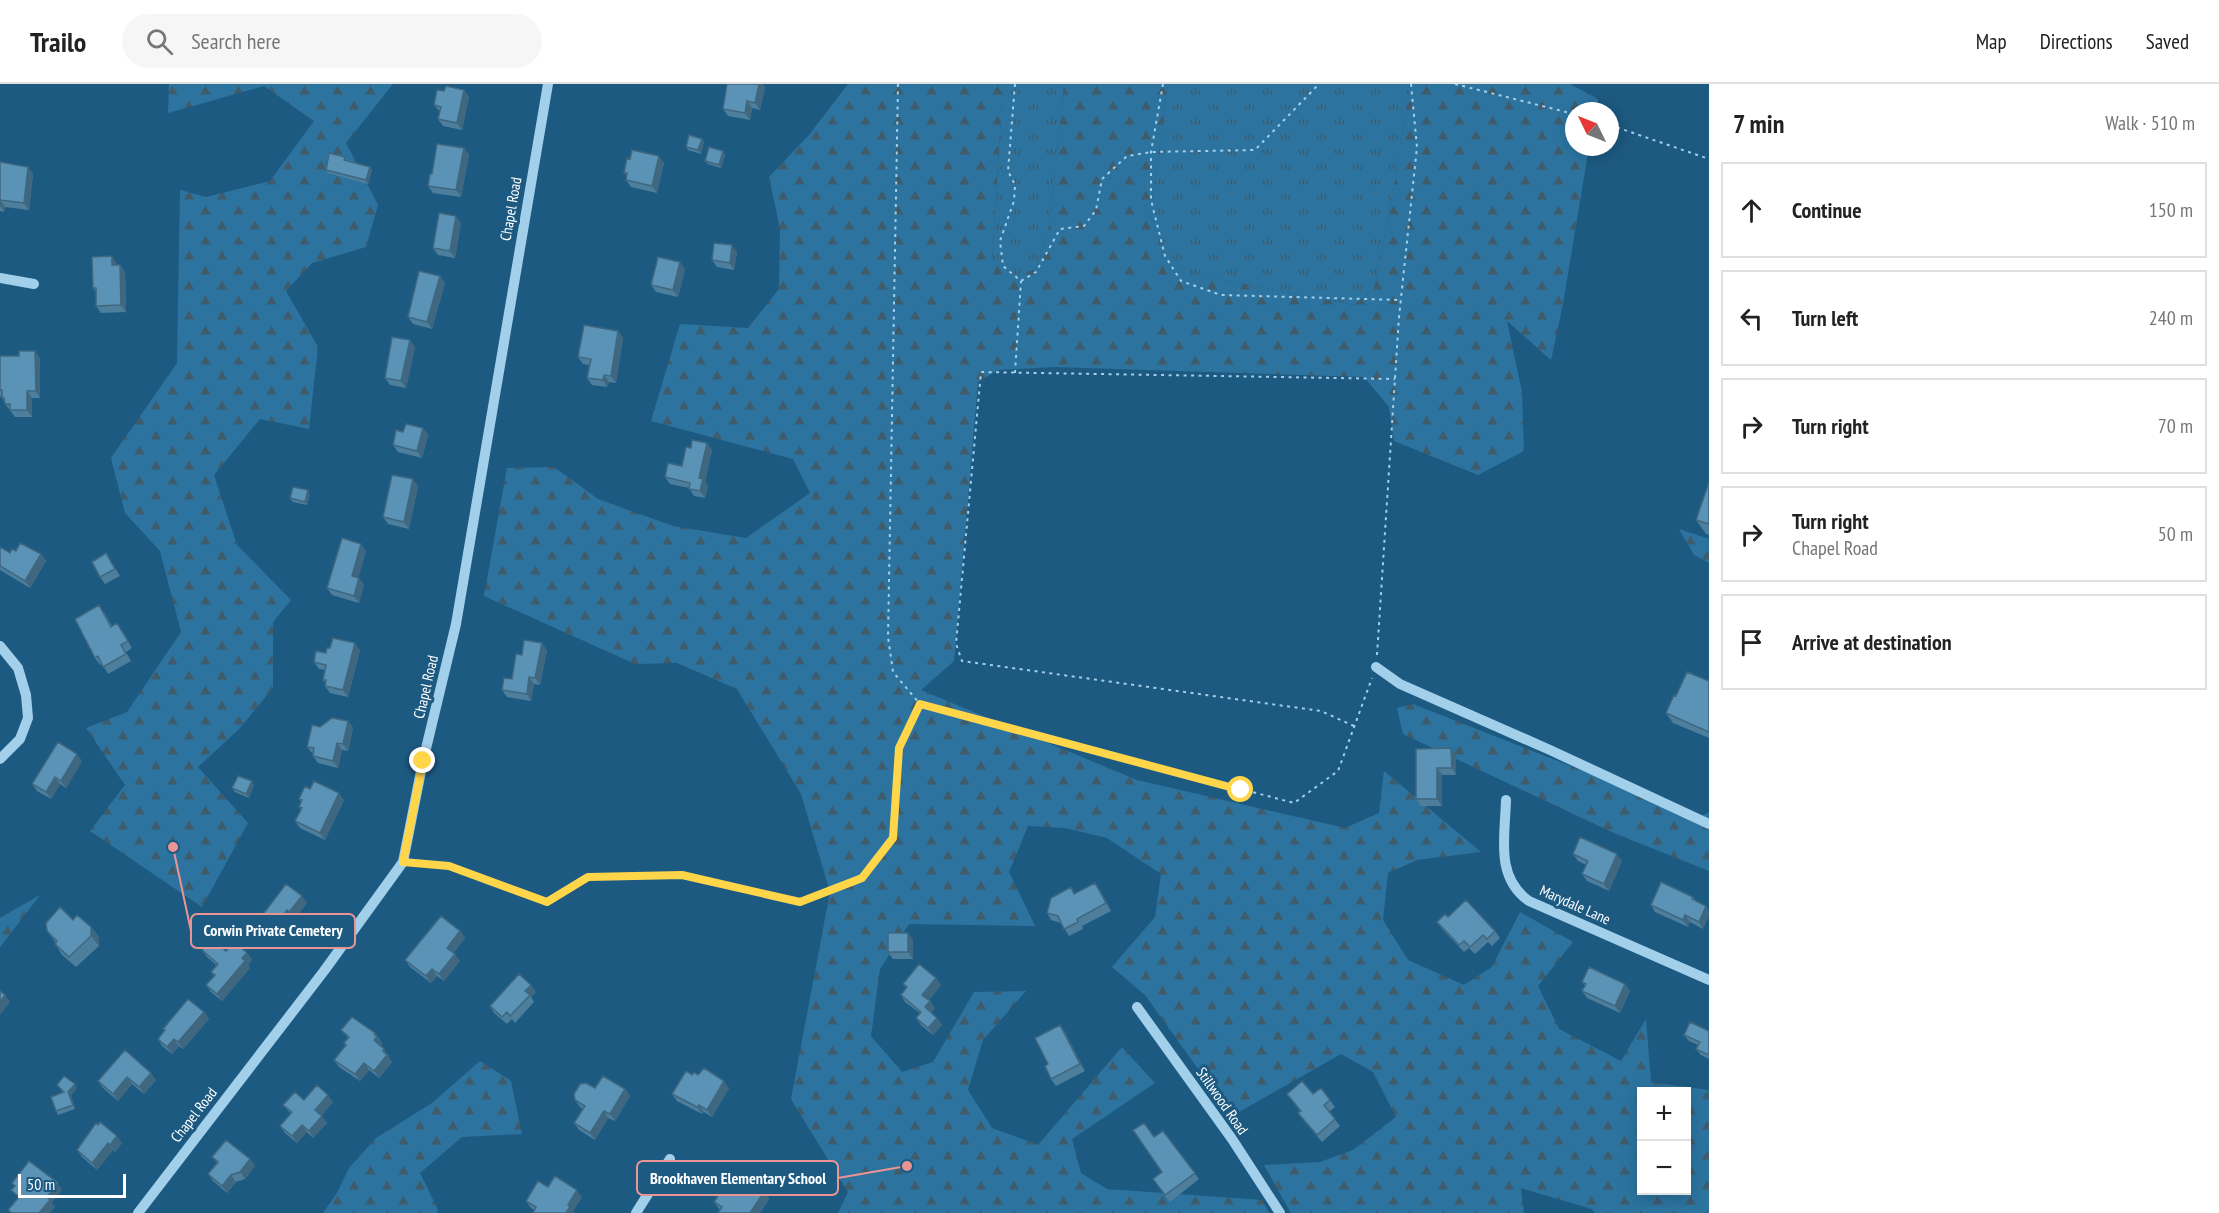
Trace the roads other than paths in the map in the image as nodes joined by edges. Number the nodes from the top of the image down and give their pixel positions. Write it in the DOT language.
graph roads {
  1 [pos="548,84"];
  2 [pos="0,278"];
  3 [pos="34,285"];
  4 [pos="0,646"];
  5 [pos="1376,667"];
  6 [pos="0,759"];
  7 [pos="1506,800"];
  8 [pos="1709,824"];
  9 [pos="1709,980"];
  10 [pos="1137,1007"];
  11 [pos="670,1158"];
  12 [pos="138,1213"];
  13 [pos="636,1213"];
  14 [pos="1280,1213"];
  1 -- 12 [label="street, Chapel Road"];
  2 -- 3 [label="street"];
  4 -- 6 [label="street"];
  5 -- 8 [label="street"];
  7 -- 9 [label="street, Marydale Lane"];
  10 -- 14 [label="street, Stillwood Road"];
  11 -- 13 [label="street"];
}
